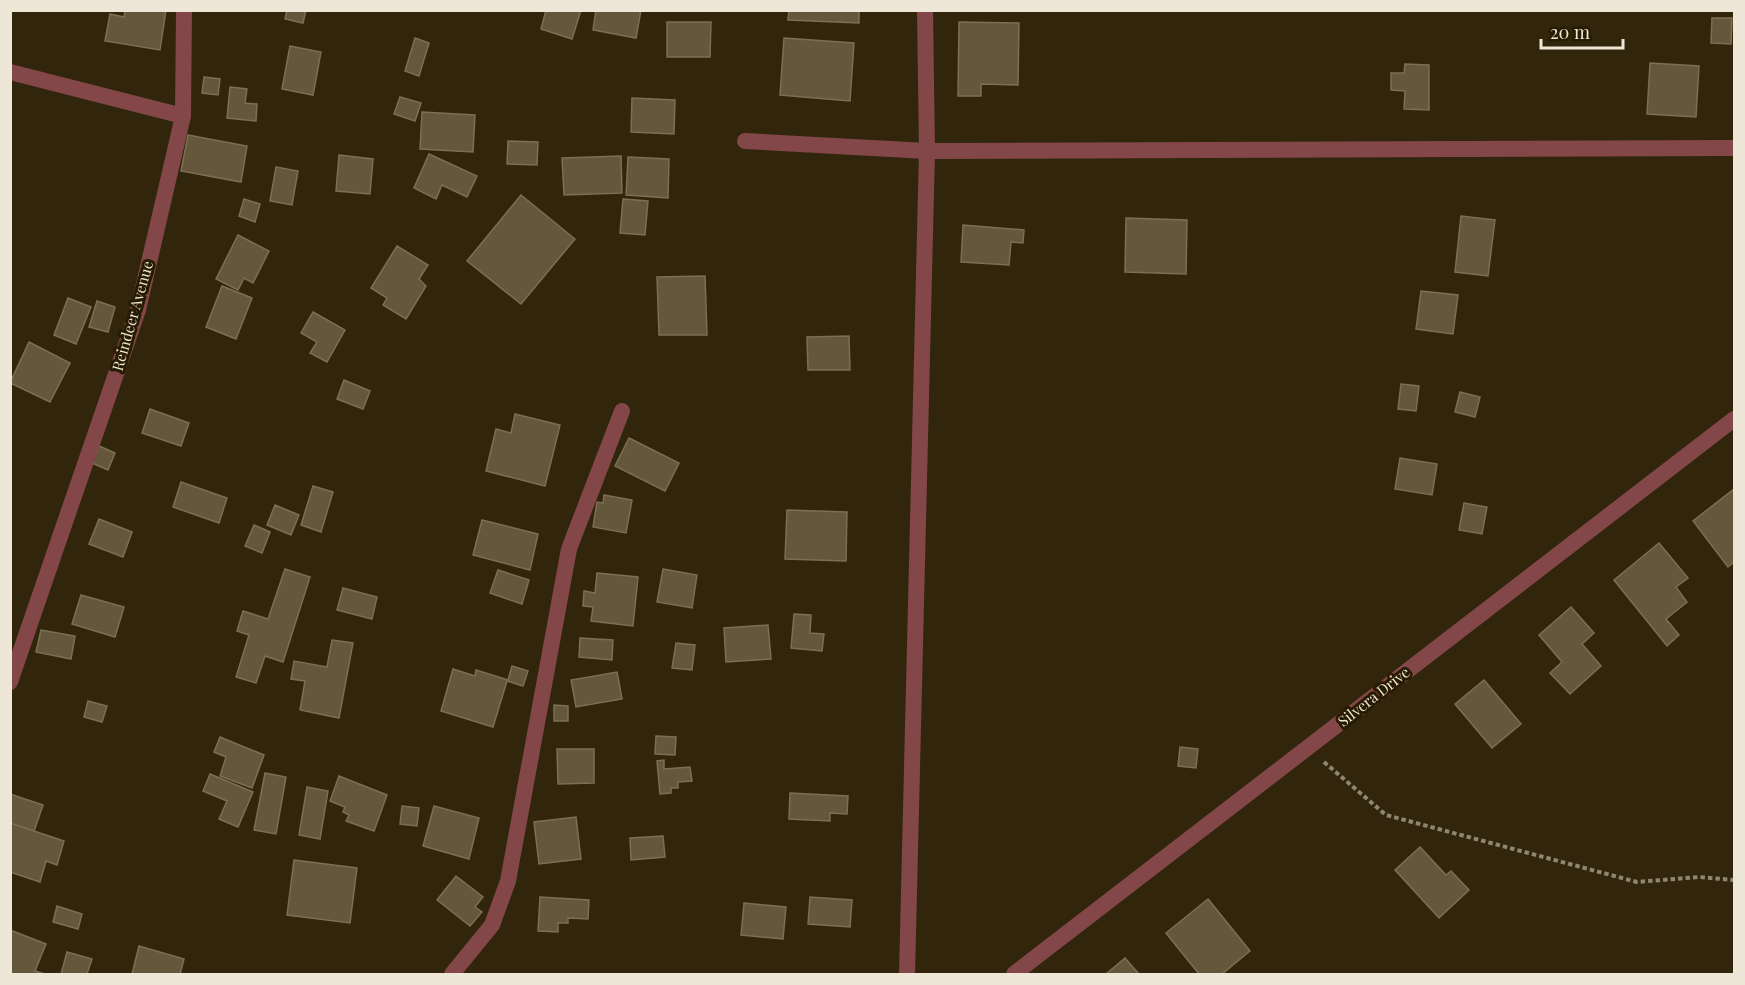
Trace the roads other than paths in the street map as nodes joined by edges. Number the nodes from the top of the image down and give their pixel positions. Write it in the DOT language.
graph roads {
  1 [pos="184,10"];
  2 [pos="925,10"];
  3 [pos="10,72"];
  4 [pos="183,116"];
  5 [pos="745,141"];
  6 [pos="1734,148"];
  7 [pos="927,152"];
  8 [pos="622,411"];
  9 [pos="1734,419"];
  10 [pos="10,682"];
  11 [pos="452,975"];
  12 [pos="906,975"];
  13 [pos="1014,975"];
  1 -- 4 [label="street, Reindeer Avenue"];
  2 -- 7 [label="street"];
  3 -- 4 [label="street"];
  4 -- 10 [label="street, Reindeer Avenue"];
  5 -- 7 [label="street"];
  6 -- 7 [label="street"];
  7 -- 12 [label="street"];
  8 -- 11 [label="street"];
  9 -- 13 [label="street, Silvera Drive"];
}
